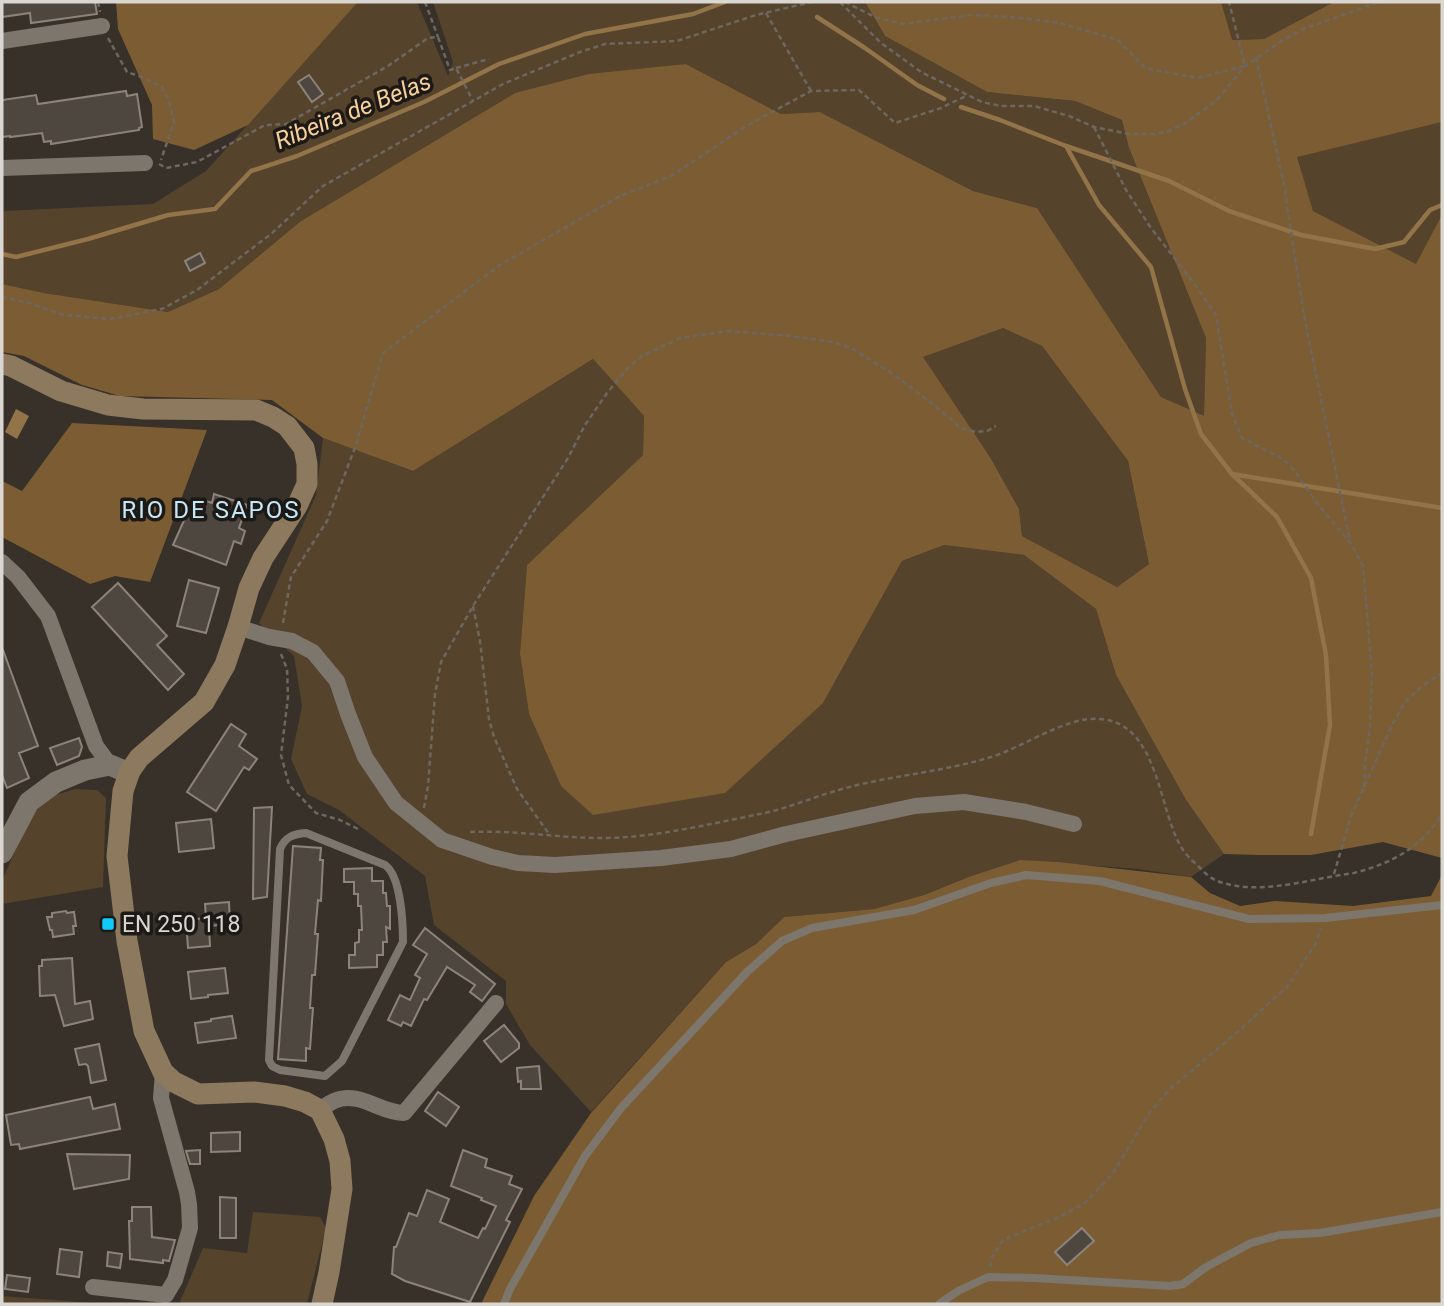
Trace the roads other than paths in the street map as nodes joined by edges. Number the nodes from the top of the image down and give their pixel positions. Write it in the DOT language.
graph roads {
  1 [pos="102,26"];
  2 [pos="2,41"];
  3 [pos="152,164"];
  4 [pos="2,168"];
  5 [pos="2,364"];
  6 [pos="2,562"];
  7 [pos="238,627"];
  8 [pos="119,769"];
  9 [pos="1074,824"];
  10 [pos="2,853"];
  11 [pos="1442,905"];
  12 [pos="496,1003"];
  13 [pos="163,1072"];
  14 [pos="325,1076"];
  15 [pos="320,1110"];
  16 [pos="1442,1212"];
  17 [pos="93,1287"];
  18 [pos="165,1300"];
  19 [pos="322,1304"];
  20 [pos="503,1304"];
  21 [pos="939,1304"];
  1 -- 2 [label="street"];
  3 -- 4 [label="street"];
  5 -- 7 [label="main road"];
  6 -- 8 [label="street"];
  7 -- 8 [label="main road"];
  7 -- 9 [label="street"];
  8 -- 10 [label="street"];
  8 -- 13 [label="main road"];
  11 -- 20 [label="lane"];
  12 -- 15 [label="street"];
  13 -- 15 [label="main road"];
  13 -- 18 [label="street"];
  14 -- 14 [label="lane"];
  15 -- 19 [label="main road"];
  16 -- 21 [label="lane"];
  17 -- 18 [label="street"];
}
